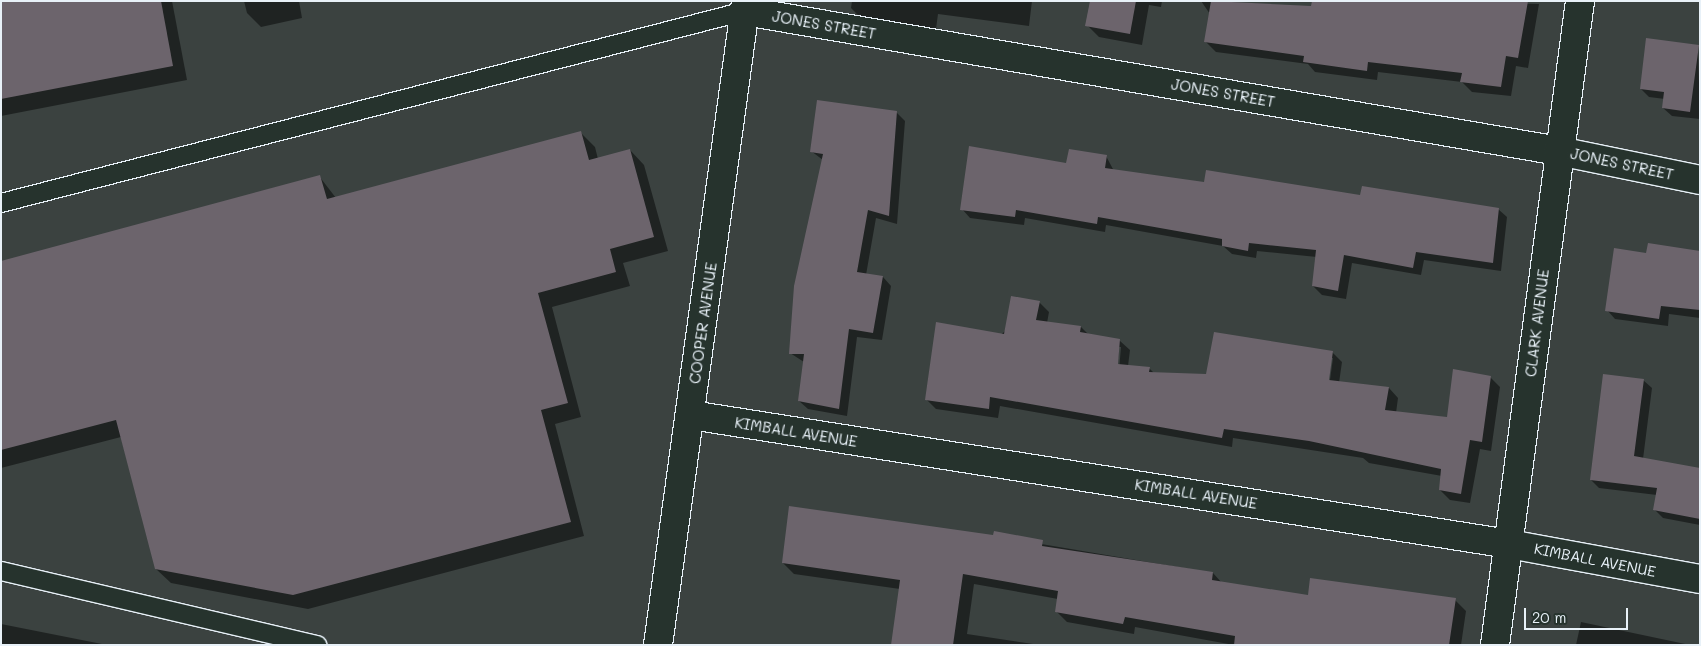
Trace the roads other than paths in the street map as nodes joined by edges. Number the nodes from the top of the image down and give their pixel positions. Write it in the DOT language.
graph roads {
  1 [pos="1580,1"];
  2 [pos="746,6"];
  3 [pos="1559,151"];
  4 [pos="1700,180"];
  5 [pos="1,203"];
  6 [pos="691,415"];
  7 [pos="1509,544"];
  8 [pos="1,571"];
  9 [pos="1700,579"];
  10 [pos="317,645"];
  11 [pos="658,645"];
  12 [pos="1495,645"];
  1 -- 3 [label="street, CLARK AVENUE"];
  2 -- 3 [label="street, JONES STREET"];
  2 -- 5 [label="lane"];
  2 -- 6 [label="street, COOPER AVENUE"];
  3 -- 4 [label="street, JONES STREET"];
  3 -- 7 [label="street, CLARK AVENUE"];
  6 -- 7 [label="street, KIMBALL AVENUE"];
  6 -- 11 [label="street, COOPER AVENUE"];
  7 -- 9 [label="street, KIMBALL AVENUE"];
  7 -- 12 [label="street, CLARK AVENUE"];
  8 -- 10 [label="lane"];
}
